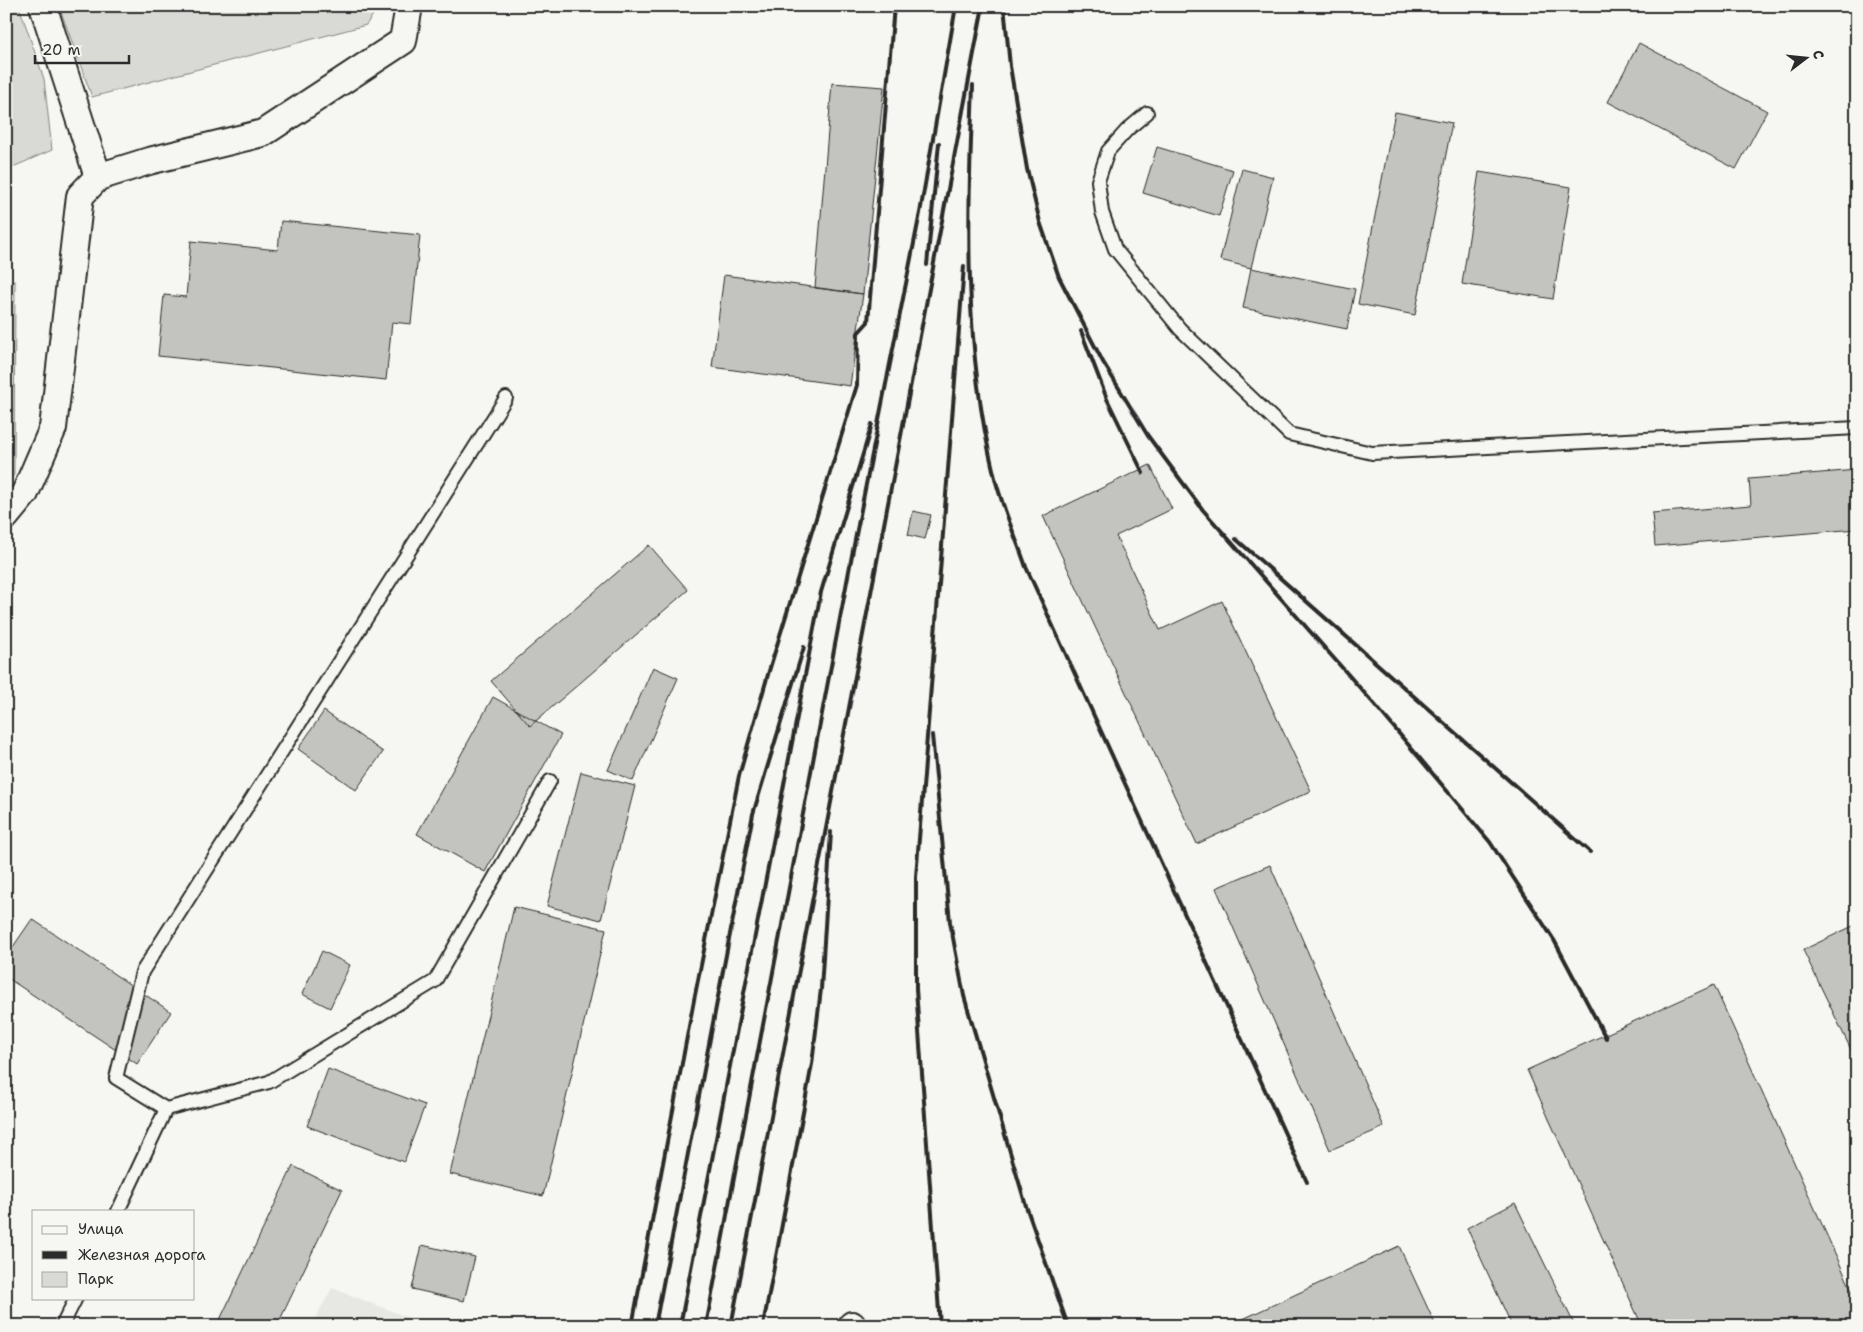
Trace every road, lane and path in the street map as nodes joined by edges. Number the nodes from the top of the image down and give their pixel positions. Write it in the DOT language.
graph roads {
  1 [pos="43,6"];
  2 [pos="409,6"];
  3 [pos="1147,113"];
  4 [pos="98,176"];
  5 [pos="506,398"];
  6 [pos="1857,428"];
  7 [pos="6,516"];
  8 [pos="550,781"];
  9 [pos="166,1108"];
  10 [pos="118,1210"];
  11 [pos="75,1300"];
  12 [pos="62,1326"];
  1 -- 4 [label="street"];
  2 -- 4 [label="street"];
  3 -- 6 [label="lane"];
  4 -- 7 [label="street"];
  5 -- 9 [label="lane"];
  8 -- 9 [label="lane"];
  9 -- 10 [label="lane"];
  11 -- 12 [label="lane"];
}
